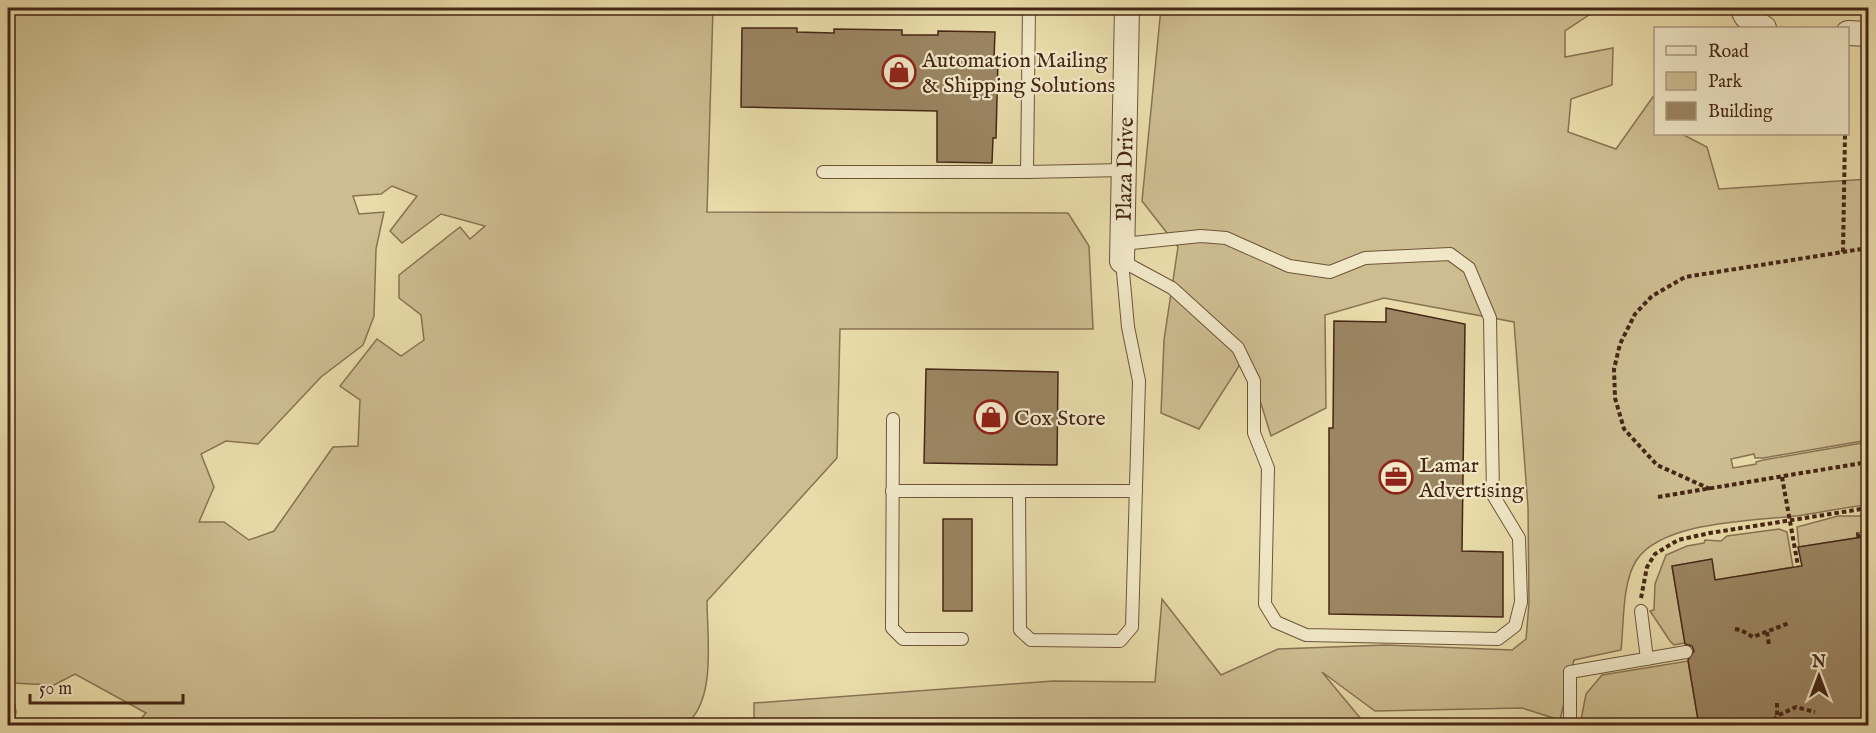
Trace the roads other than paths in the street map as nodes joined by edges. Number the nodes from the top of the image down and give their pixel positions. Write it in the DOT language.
graph roads {
  1 [pos="1029,8"];
  2 [pos="1127,8"];
  3 [pos="1742,8"];
  4 [pos="1762,27"];
  5 [pos="1849,33"];
  6 [pos="1869,34"];
  7 [pos="1124,170"];
  8 [pos="823,172"];
  9 [pos="1027,172"];
  10 [pos="1122,252"];
  11 [pos="893,419"];
  12 [pos="892,491"];
  13 [pos="1136,491"];
  14 [pos="1019,492"];
  15 [pos="1641,611"];
  16 [pos="962,639"];
  17 [pos="1686,652"];
  18 [pos="1647,659"];
  19 [pos="1570,726"];
  1 -- 9 [label="lane"];
  2 -- 7 [label="street, Plaza Drive"];
  3 -- 4 [label="street"];
  5 -- 6 [label="street"];
  7 -- 9 [label="lane"];
  7 -- 10 [label="street, Plaza Drive"];
  8 -- 9 [label="lane"];
  10 -- 10 [label="lane"];
  10 -- 13 [label="lane"];
  11 -- 12 [label="lane"];
  12 -- 14 [label="lane"];
  12 -- 16 [label="lane"];
  13 -- 14 [label="lane"];
  13 -- 14 [label="lane"];
  15 -- 18 [label="lane"];
  17 -- 18 [label="lane"];
  18 -- 19 [label="lane"];
}
